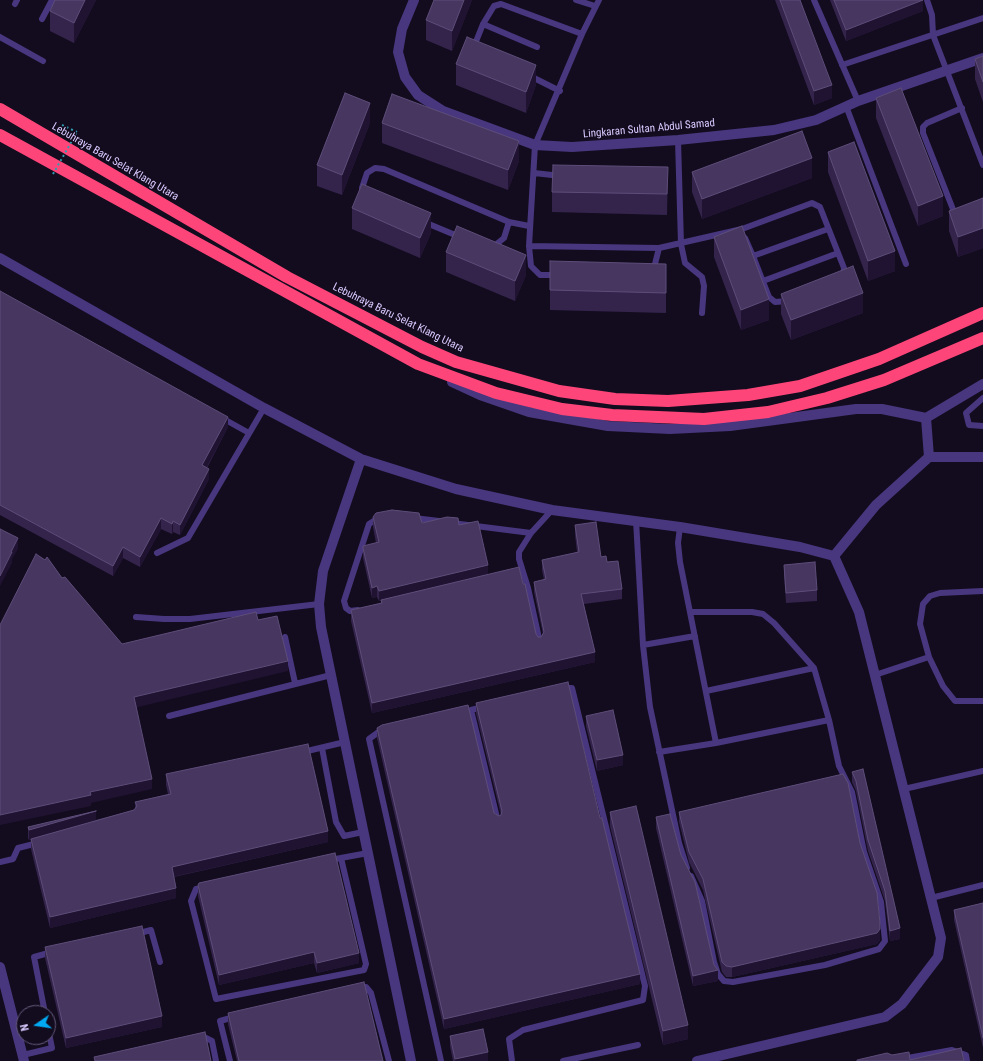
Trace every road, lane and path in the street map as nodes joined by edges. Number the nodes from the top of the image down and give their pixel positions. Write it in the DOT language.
graph roads {
  1 [pos="52,0"];
  2 [pos="414,0"];
  3 [pos="576,0"];
  4 [pos="599,0"];
  5 [pos="814,0"];
  6 [pos="927,0"];
  7 [pos="595,6"];
  8 [pos="983,18"];
  9 [pos="42,19"];
  10 [pos="483,24"];
  11 [pos="582,34"];
  12 [pos="933,35"];
  13 [pos="0,37"];
  14 [pos="537,47"];
  15 [pos="485,55"];
  16 [pos="983,58"];
  17 [pos="43,61"];
  18 [pos="842,65"];
  19 [pos="947,72"];
  20 [pos="526,74"];
  21 [pos="560,91"];
  22 [pos="858,102"];
  23 [pos="846,106"];
  24 [pos="962,108"];
  25 [pos="0,109"];
  26 [pos="62,125"];
  27 [pos="0,135"];
  28 [pos="678,140"];
  29 [pos="535,145"];
  30 [pos="983,165"];
  31 [pos="534,173"];
  32 [pos="53,174"];
  33 [pos="567,177"];
  34 [pos="371,197"];
  35 [pos="420,219"];
  36 [pos="509,222"];
  37 [pos="962,222"];
  38 [pos="529,226"];
  39 [pos="742,229"];
  40 [pos="828,229"];
  41 [pos="468,241"];
  42 [pos="680,244"];
  43 [pos="529,246"];
  44 [pos="488,247"];
  45 [pos="659,248"];
  46 [pos="838,253"];
  47 [pos="754,256"];
  48 [pos="0,258"];
  49 [pos="906,264"];
  50 [pos="563,275"];
  51 [pos="648,276"];
  52 [pos="763,280"];
  53 [pos="836,282"];
  54 [pos="792,299"];
  55 [pos="702,313"];
  56 [pos="983,313"];
  57 [pos="983,338"];
  58 [pos="418,364"];
  59 [pos="983,384"];
  60 [pos="973,389"];
  61 [pos="983,398"];
  62 [pos="264,408"];
  63 [pos="215,414"];
  64 [pos="926,418"];
  65 [pos="983,426"];
  66 [pos="249,432"];
  67 [pos="929,457"];
  68 [pos="983,457"];
  69 [pos="361,459"];
  70 [pos="552,510"];
  71 [pos="388,515"];
  72 [pos="410,518"];
  73 [pos="636,520"];
  74 [pos="680,527"];
  75 [pos="531,534"];
  76 [pos="157,553"];
  77 [pos="834,556"];
  78 [pos="523,572"];
  79 [pos="515,574"];
  80 [pos="983,591"];
  81 [pos="319,604"];
  82 [pos="369,608"];
  83 [pos="690,612"];
  84 [pos="136,617"];
  85 [pos="695,636"];
  86 [pos="285,637"];
  87 [pos="540,643"];
  88 [pos="643,645"];
  89 [pos="929,657"];
  90 [pos="814,668"];
  91 [pos="331,675"];
  92 [pos="875,675"];
  93 [pos="295,683"];
  94 [pos="555,690"];
  95 [pos="706,691"];
  96 [pos="983,701"];
  97 [pos="494,704"];
  98 [pos="471,710"];
  99 [pos="463,712"];
  100 [pos="169,716"];
  101 [pos="830,720"];
  102 [pos="395,728"];
  103 [pos="345,742"];
  104 [pos="716,744"];
  105 [pos="322,748"];
  106 [pos="659,752"];
  107 [pos="300,753"];
  108 [pos="983,772"];
  109 [pos="904,789"];
  110 [pos="498,822"];
  111 [pos="363,832"];
  112 [pos="41,842"];
  113 [pos="368,854"];
  114 [pos="341,858"];
  115 [pos="326,861"];
  116 [pos="0,862"];
  117 [pos="983,885"];
  118 [pos="211,886"];
  119 [pos="931,898"];
  120 [pos="129,935"];
  121 [pos="62,950"];
  122 [pos="160,962"];
  123 [pos="0,967"];
  124 [pos="2,980"];
  125 [pos="351,991"];
  126 [pos="43,1005"];
  127 [pos="243,1015"];
  128 [pos="189,1040"];
  129 [pos="51,1045"];
  130 [pos="638,1045"];
  131 [pos="24,1058"];
  132 [pos="727,1058"];
  133 [pos="216,1061"];
  134 [pos="230,1061"];
  135 [pos="389,1061"];
  136 [pos="411,1061"];
  137 [pos="441,1061"];
  138 [pos="512,1061"];
  139 [pos="563,1061"];
  140 [pos="697,1061"];
  141 [pos="891,1061"];
  142 [pos="967,1061"];
  1 -- 9 [label="lane"];
  2 -- 29 [label="street, Lingkaran Sultan Abdul Samad"];
  3 -- 7 [label="lane"];
  4 -- 7 [label="lane"];
  5 -- 18 [label="lane"];
  6 -- 12 [label="lane"];
  7 -- 11 [label="lane"];
  8 -- 12 [label="lane"];
  10 -- 11 [label="lane"];
  10 -- 14 [label="lane"];
  10 -- 15 [label="lane"];
  11 -- 21 [label="lane"];
  12 -- 18 [label="lane"];
  12 -- 19 [label="lane"];
  13 -- 17 [label="lane"];
  16 -- 19 [label="street, Lingkaran Sultan Abdul Samad"];
  18 -- 22 [label="lane"];
  19 -- 22 [label="street, Lingkaran Sultan Abdul Samad"];
  19 -- 24 [label="lane"];
  20 -- 21 [label="lane"];
  21 -- 29 [label="lane"];
  22 -- 23 [label="street, Lingkaran Sultan Abdul Samad"];
  23 -- 28 [label="street, Lingkaran Sultan Abdul Samad"];
  23 -- 49 [label="lane"];
  24 -- 30 [label="lane"];
  24 -- 37 [label="lane"];
  25 -- 56 [label="highway, Lebuhraya Baru Selat Klang Utara"];
  26 -- 32 [label="path, bridge"];
  27 -- 58 [label="highway"];
  28 -- 29 [label="street, Lingkaran Sultan Abdul Samad"];
  28 -- 42 [label="lane"];
  29 -- 31 [label="lane"];
  31 -- 33 [label="lane"];
  31 -- 38 [label="lane"];
  34 -- 36 [label="lane"];
  35 -- 41 [label="lane"];
  36 -- 38 [label="lane"];
  36 -- 44 [label="lane"];
  38 -- 43 [label="lane"];
  39 -- 40 [label="lane"];
  39 -- 42 [label="lane"];
  39 -- 47 [label="lane"];
  40 -- 46 [label="lane"];
  40 -- 47 [label="lane"];
  42 -- 45 [label="lane"];
  42 -- 55 [label="lane"];
  43 -- 45 [label="lane"];
  43 -- 50 [label="lane"];
  45 -- 51 [label="lane"];
  46 -- 52 [label="lane"];
  46 -- 53 [label="lane"];
  47 -- 52 [label="lane"];
  48 -- 62 [label="street"];
  52 -- 54 [label="lane"];
  57 -- 58 [label="highway"];
  58 -- 64 [label="street"];
  59 -- 60 [label="street"];
  60 -- 61 [label="lane"];
  60 -- 64 [label="street"];
  61 -- 65 [label="lane"];
  62 -- 66 [label="lane"];
  62 -- 69 [label="street"];
  63 -- 66 [label="lane"];
  64 -- 67 [label="street"];
  66 -- 76 [label="lane"];
  67 -- 68 [label="street"];
  67 -- 77 [label="street"];
  69 -- 70 [label="street"];
  69 -- 81 [label="street"];
  70 -- 73 [label="street"];
  70 -- 75 [label="lane"];
  71 -- 82 [label="lane"];
  72 -- 75 [label="lane"];
  73 -- 74 [label="street"];
  73 -- 88 [label="lane"];
  74 -- 77 [label="street"];
  74 -- 83 [label="lane"];
  75 -- 78 [label="lane"];
  77 -- 92 [label="street"];
  78 -- 79 [label="lane"];
  78 -- 87 [label="lane"];
  80 -- 89 [label="lane"];
  81 -- 84 [label="lane"];
  81 -- 91 [label="street"];
  83 -- 85 [label="lane"];
  83 -- 90 [label="lane"];
  85 -- 88 [label="lane"];
  85 -- 95 [label="lane"];
  86 -- 93 [label="lane"];
  88 -- 106 [label="lane"];
  89 -- 92 [label="lane"];
  89 -- 96 [label="lane"];
  90 -- 95 [label="lane"];
  90 -- 101 [label="lane"];
  91 -- 93 [label="lane"];
  91 -- 103 [label="street"];
  92 -- 109 [label="street"];
  93 -- 100 [label="lane"];
  94 -- 138 [label="lane"];
  95 -- 104 [label="lane"];
  97 -- 98 [label="lane"];
  98 -- 99 [label="lane"];
  98 -- 110 [label="lane"];
  101 -- 104 [label="lane"];
  101 -- 106 [label="lane"];
  102 -- 137 [label="lane"];
  103 -- 105 [label="lane"];
  103 -- 111 [label="street"];
  104 -- 106 [label="lane"];
  105 -- 107 [label="lane"];
  105 -- 111 [label="lane"];
  108 -- 109 [label="lane"];
  109 -- 119 [label="street"];
  111 -- 113 [label="street"];
  112 -- 116 [label="lane"];
  113 -- 114 [label="lane"];
  113 -- 136 [label="street"];
  114 -- 115 [label="lane"];
  114 -- 118 [label="lane"];
  117 -- 119 [label="lane"];
  119 -- 132 [label="street"];
  120 -- 122 [label="lane"];
  121 -- 126 [label="lane"];
  123 -- 124 [label="street"];
  124 -- 131 [label="street"];
  125 -- 135 [label="lane"];
  127 -- 134 [label="lane"];
  128 -- 133 [label="lane"];
  129 -- 131 [label="lane"];
  130 -- 139 [label="lane"];
  132 -- 140 [label="street"];
  141 -- 142 [label="lane"];
}
